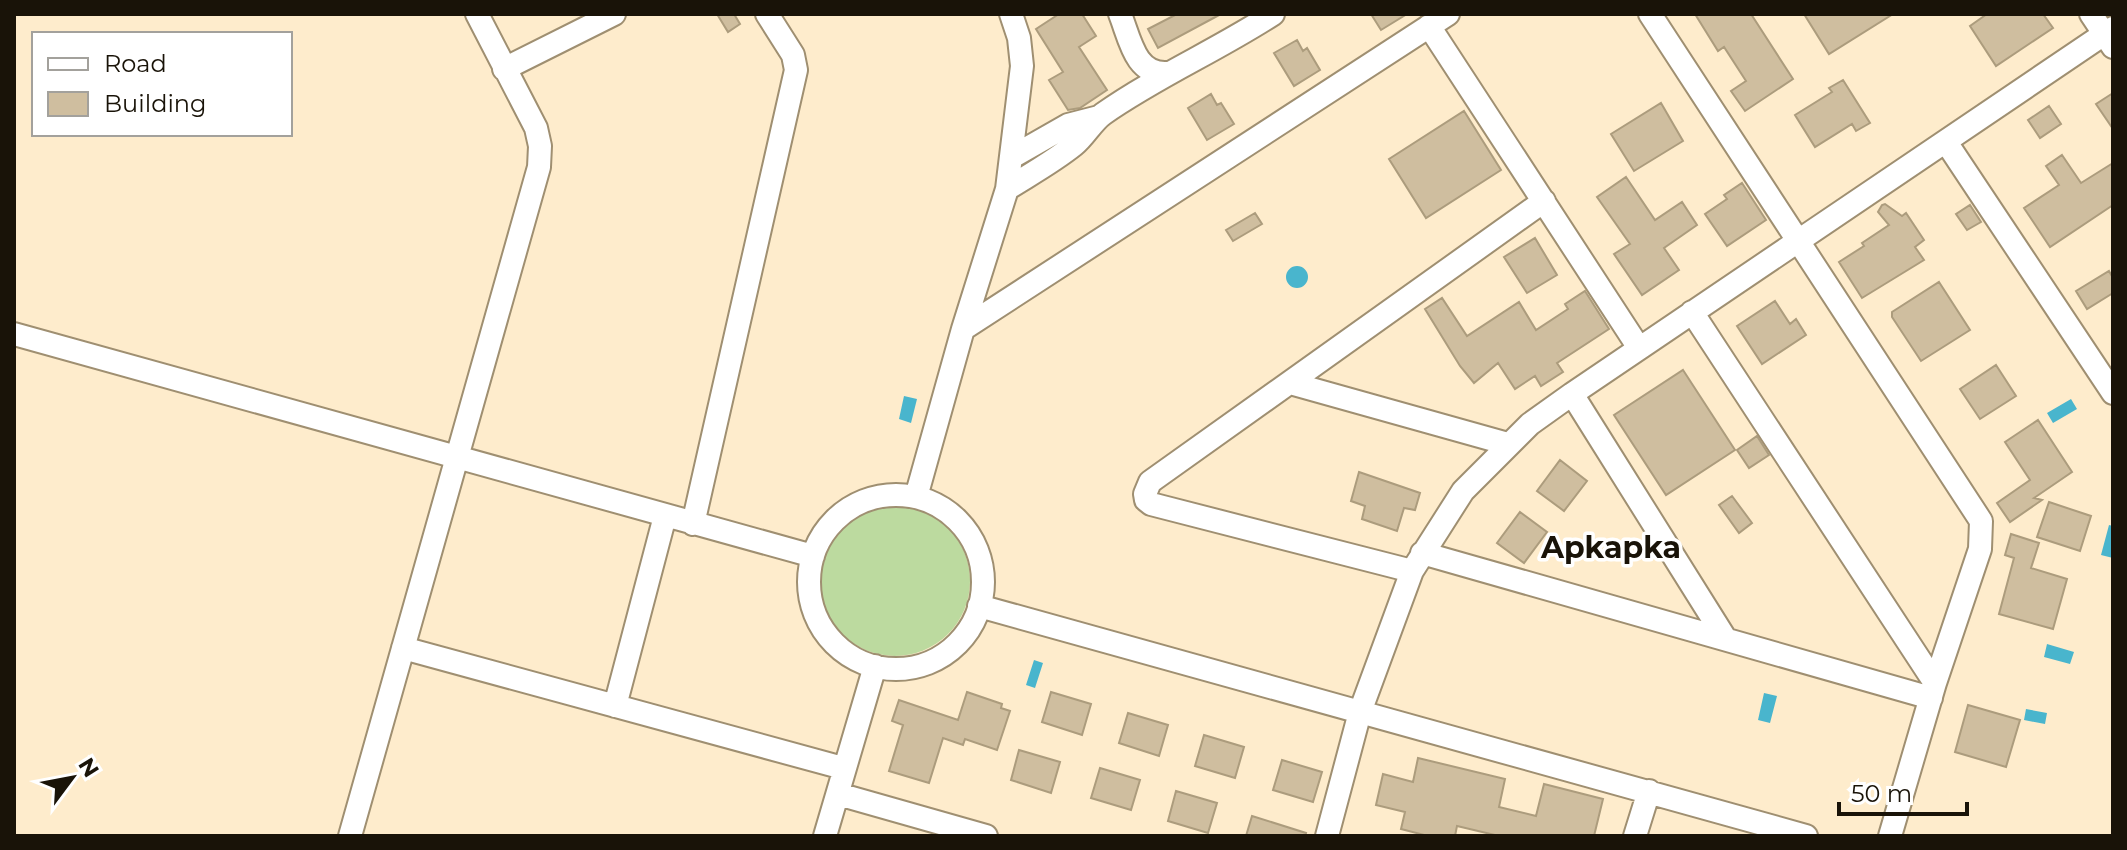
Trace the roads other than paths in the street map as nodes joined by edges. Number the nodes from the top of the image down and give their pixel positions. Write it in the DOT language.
graph roads {
  1 [pos="477,14"];
  2 [pos="614,14"];
  3 [pos="767,14"];
  4 [pos="1011,14"];
  5 [pos="1120,14"];
  6 [pos="1273,14"];
  7 [pos="1650,14"];
  8 [pos="2091,14"];
  9 [pos="1439,20"];
  10 [pos="1241,24"];
  11 [pos="2110,36"];
  12 [pos="504,69"];
  13 [pos="1167,73"];
  14 [pos="1099,117"];
  15 [pos="1946,142"];
  16 [pos="1012,157"];
  17 [pos="1007,189"];
  18 [pos="1544,201"];
  19 [pos="1797,242"];
  20 [pos="1692,312"];
  21 [pos="963,329"];
  22 [pos="14,334"];
  23 [pos="1639,348"];
  24 [pos="1290,383"];
  25 [pos="2113,393"];
  26 [pos="1572,394"];
  27 [pos="1508,444"];
  28 [pos="456,457"];
  29 [pos="916,497"];
  30 [pos="665,516"];
  31 [pos="693,524"];
  32 [pos="813,556"];
  33 [pos="1417,562"];
  34 [pos="979,606"];
  35 [pos="1725,638"];
  36 [pos="403,648"];
  37 [pos="875,666"];
  38 [pos="1933,690"];
  39 [pos="615,706"];
  40 [pos="1360,712"];
  41 [pos="843,768"];
  42 [pos="1649,791"];
  43 [pos="838,794"];
  44 [pos="350,836"];
  45 [pos="825,836"];
  46 [pos="986,836"];
  47 [pos="1327,836"];
  48 [pos="1635,836"];
  49 [pos="1806,836"];
  50 [pos="1890,836"];
  1 -- 12 [label="street"];
  2 -- 12 [label="street"];
  3 -- 31 [label="street"];
  4 -- 16 [label="street"];
  5 -- 13 [label="street"];
  6 -- 10 [label="street"];
  7 -- 19 [label="street"];
  8 -- 11 [label="street"];
  9 -- 18 [label="street"];
  9 -- 21 [label="street"];
  10 -- 13 [label="street"];
  11 -- 15 [label="street"];
  12 -- 28 [label="street"];
  13 -- 14 [label="street"];
  14 -- 16 [label="street"];
  14 -- 17 [label="street"];
  15 -- 19 [label="street"];
  15 -- 25 [label="street"];
  16 -- 17 [label="street"];
  17 -- 21 [label="street"];
  18 -- 23 [label="street"];
  18 -- 24 [label="street"];
  19 -- 20 [label="street"];
  19 -- 38 [label="street"];
  20 -- 23 [label="street"];
  20 -- 38 [label="street"];
  21 -- 29 [label="street"];
  22 -- 28 [label="street"];
  23 -- 26 [label="street"];
  24 -- 27 [label="street"];
  24 -- 33 [label="street"];
  26 -- 27 [label="street"];
  26 -- 35 [label="street"];
  27 -- 33 [label="street"];
  28 -- 30 [label="street"];
  28 -- 36 [label="street"];
  29 -- 32 [label="street"];
  29 -- 34 [label="street"];
  30 -- 31 [label="street"];
  30 -- 39 [label="street"];
  31 -- 32 [label="street"];
  32 -- 37 [label="street"];
  33 -- 35 [label="street"];
  33 -- 40 [label="street"];
  34 -- 37 [label="street"];
  34 -- 40 [label="street"];
  35 -- 38 [label="street"];
  36 -- 39 [label="street"];
  36 -- 44 [label="street"];
  37 -- 41 [label="street"];
  38 -- 50 [label="street"];
  39 -- 41 [label="street"];
  40 -- 42 [label="street"];
  40 -- 47 [label="street"];
  41 -- 43 [label="street"];
  42 -- 48 [label="street"];
  42 -- 49 [label="street"];
  43 -- 45 [label="street"];
  43 -- 46 [label="street"];
}
